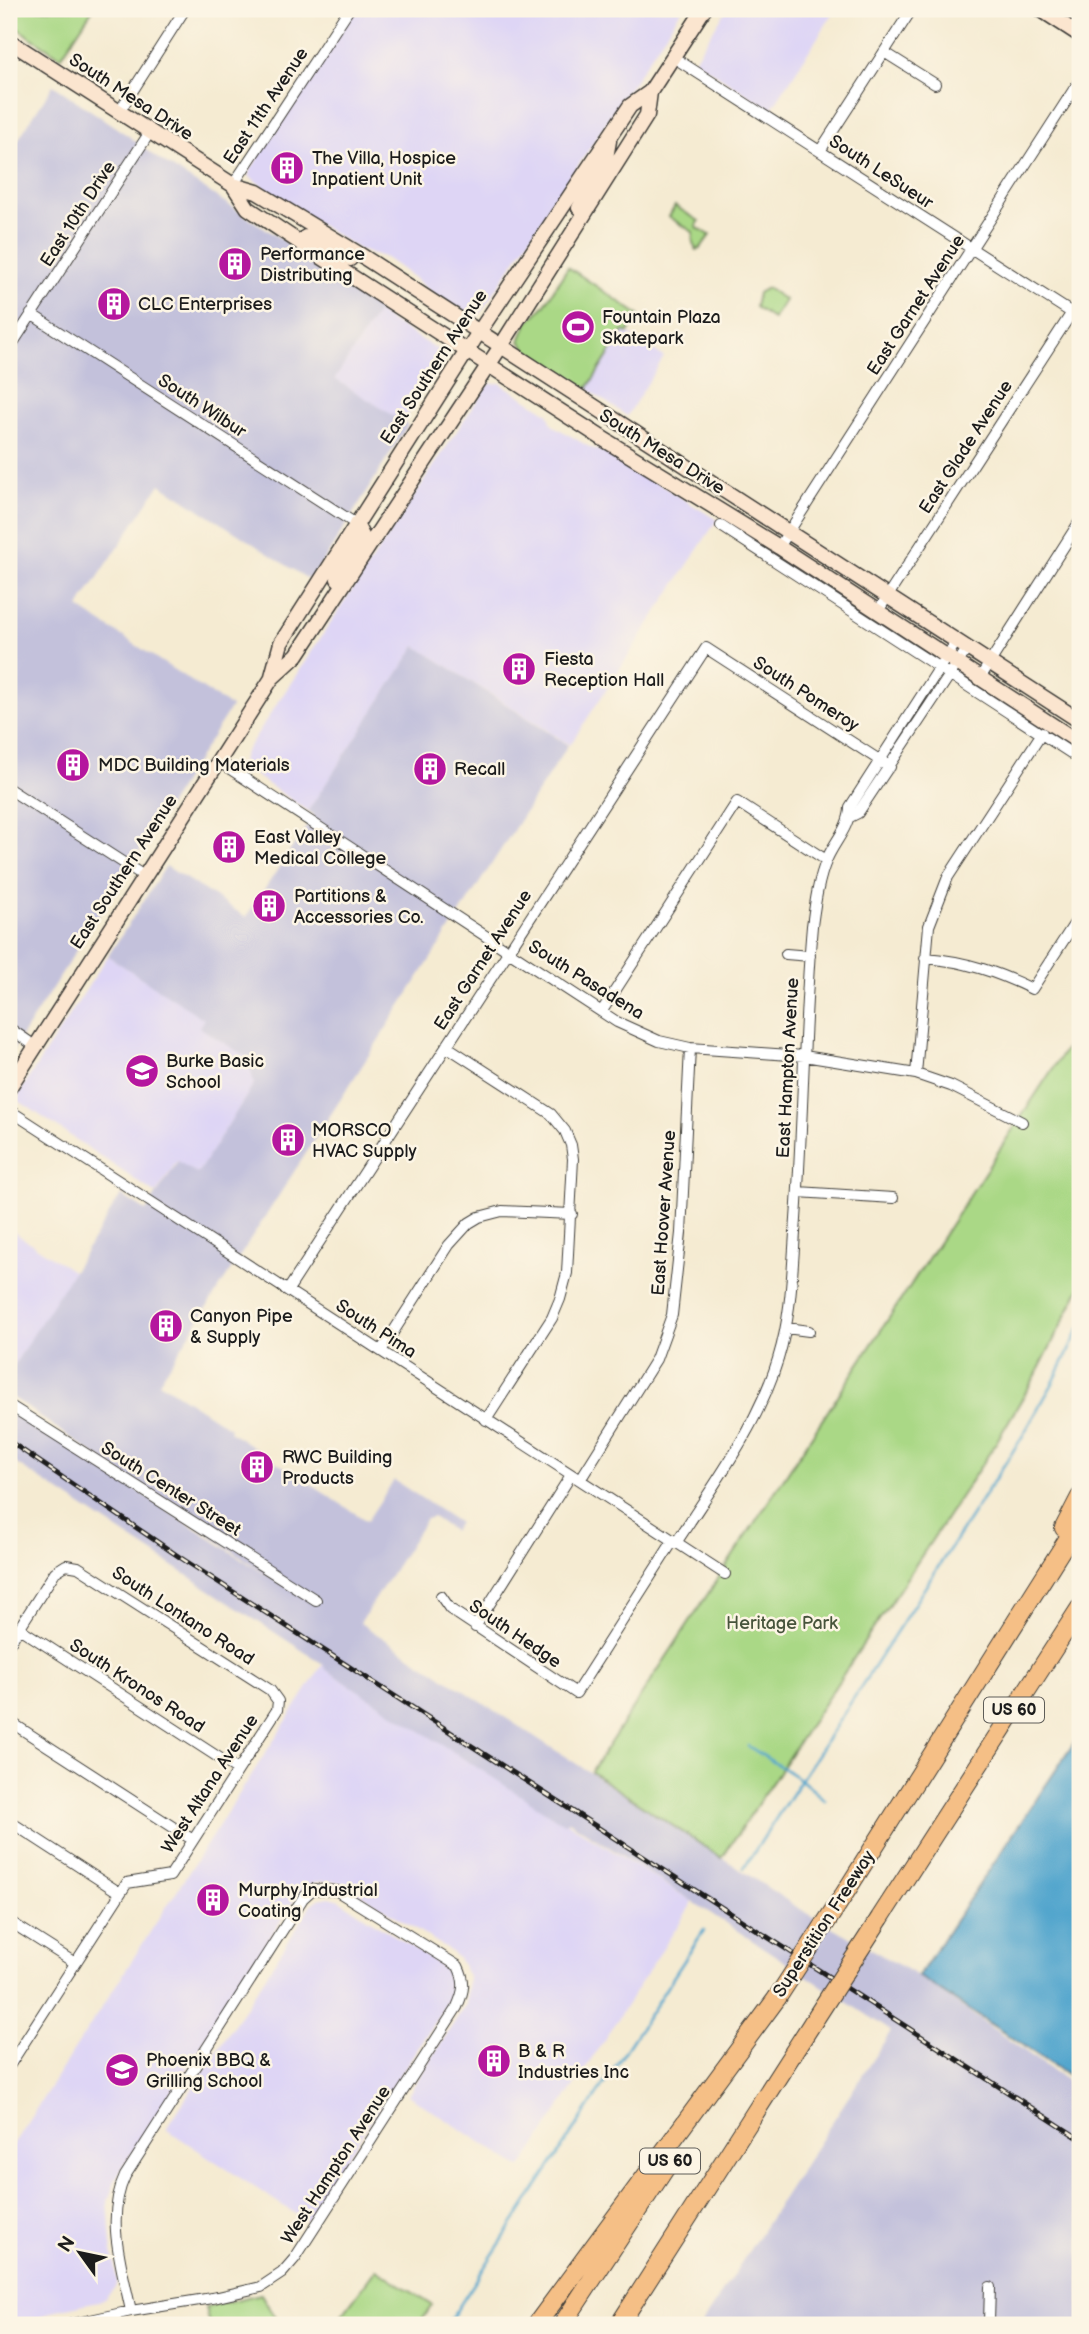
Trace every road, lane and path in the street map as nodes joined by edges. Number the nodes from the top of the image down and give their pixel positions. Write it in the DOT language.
graph roads {
  1 [pos="184,9"];
  2 [pos="349,9"];
  3 [pos="704,9"];
  4 [pos="912,9"];
  5 [pos="1048,11"];
  6 [pos="1080,35"];
  7 [pos="9,41"];
  8 [pos="884,52"];
  9 [pos="673,57"];
  10 [pos="1080,80"];
  11 [pos="935,84"];
  12 [pos="650,92"];
  13 [pos="118,112"];
  14 [pos="150,132"];
  15 [pos="610,135"];
  16 [pos="820,151"];
  17 [pos="233,185"];
  18 [pos="575,230"];
  19 [pos="290,236"];
  20 [pos="971,249"];
  21 [pos="376,265"];
  22 [pos="1080,300"];
  23 [pos="1072,313"];
  24 [pos="31,314"];
  25 [pos="479,332"];
  26 [pos="501,346"];
  27 [pos="9,349"];
  28 [pos="467,350"];
  29 [pos="489,364"];
  30 [pos="1080,520"];
  31 [pos="356,524"];
  32 [pos="721,526"];
  33 [pos="788,532"];
  34 [pos="779,547"];
  35 [pos="887,596"];
  36 [pos="878,611"];
  37 [pos="326,612"];
  38 [pos="961,645"];
  39 [pos="706,648"];
  40 [pos="990,663"];
  41 [pos="949,665"];
  42 [pos="272,678"];
  43 [pos="980,678"];
  44 [pos="1080,721"];
  45 [pos="1042,733"];
  46 [pos="1080,743"];
  47 [pos="1080,759"];
  48 [pos="218,761"];
  49 [pos="885,763"];
  50 [pos="9,789"];
  51 [pos="826,860"];
  52 [pos="144,876"];
  53 [pos="1080,915"];
  54 [pos="508,950"];
  55 [pos="786,954"];
  56 [pos="810,956"];
  57 [pos="925,958"];
  58 [pos="602,1011"];
  59 [pos="9,1028"];
  60 [pos="35,1046"];
  61 [pos="446,1046"];
  62 [pos="690,1048"];
  63 [pos="804,1056"];
  64 [pos="916,1074"];
  65 [pos="9,1088"];
  66 [pos="9,1110"];
  67 [pos="1022,1122"];
  68 [pos="798,1192"];
  69 [pos="893,1198"];
  70 [pos="572,1214"];
  71 [pos="288,1290"];
  72 [pos="786,1328"];
  73 [pos="809,1331"];
  74 [pos="381,1351"];
  75 [pos="9,1405"];
  76 [pos="486,1420"];
  77 [pos="575,1478"];
  78 [pos="1080,1497"];
  79 [pos="1080,1520"];
  80 [pos="674,1542"];
  81 [pos="726,1574"];
  82 [pos="441,1596"];
  83 [pos="316,1600"];
  84 [pos="1080,1608"];
  85 [pos="1013,1624"];
  86 [pos="475,1626"];
  87 [pos="19,1628"];
  88 [pos="1080,1630"];
  89 [pos="9,1644"];
  90 [pos="576,1693"];
  91 [pos="278,1701"];
  92 [pos="9,1721"];
  93 [pos="238,1770"];
  94 [pos="948,1813"];
  95 [pos="9,1821"];
  96 [pos="193,1840"];
  97 [pos="120,1893"];
  98 [pos="9,1921"];
  99 [pos="75,1963"];
  100 [pos="777,1998"];
  101 [pos="9,2066"];
  102 [pos="666,2253"];
  103 [pos="990,2287"];
  104 [pos="131,2311"];
  105 [pos="68,2325"];
  106 [pos="536,2325"];
  107 [pos="562,2325"];
  108 [pos="619,2325"];
  109 [pos="626,2325"];
  110 [pos="986,2325"];
  1 -- 13 [label="street"];
  2 -- 17 [label="street, East 11th Avenue"];
  3 -- 9 [label="main road, East Southern Avenue"];
  4 -- 8 [label="street"];
  5 -- 6 [label="main road"];
  7 -- 13 [label="main road, South Mesa Drive"];
  8 -- 11 [label="street"];
  8 -- 16 [label="street"];
  9 -- 12 [label="main road, East Southern Avenue"];
  9 -- 16 [label="street, South LeSueur"];
  10 -- 20 [label="street, East Garnet Avenue"];
  12 -- 15 [label="main road, East Southern Avenue"];
  12 -- 18 [label="main road, East Southern Avenue"];
  13 -- 14 [label="main road, South Mesa Drive"];
  14 -- 17 [label="main road, South Mesa Drive"];
  14 -- 24 [label="street, East 10th Drive"];
  15 -- 18 [label="main road"];
  15 -- 25 [label="main road, East Southern Avenue"];
  16 -- 20 [label="street, South LeSueur"];
  17 -- 19 [label="main road, South Mesa Drive"];
  17 -- 21 [label="main road, South Mesa Drive"];
  18 -- 26 [label="main road, East Southern Avenue"];
  19 -- 21 [label="main road"];
  19 -- 28 [label="main road, South Mesa Drive"];
  20 -- 23 [label="street, South LeSueur"];
  20 -- 33 [label="street, East Garnet Avenue"];
  21 -- 25 [label="main road, South Mesa Drive"];
  22 -- 23 [label="street, East Glade Avenue"];
  23 -- 35 [label="street, East Glade Avenue"];
  24 -- 27 [label="street, East 10th Drive"];
  24 -- 31 [label="street, South Wilbur"];
  25 -- 26 [label="main road, South Mesa Drive"];
  25 -- 28 [label="main road, East Southern Avenue"];
  26 -- 29 [label="main road, East Southern Avenue"];
  26 -- 33 [label="main road, South Mesa Drive"];
  28 -- 29 [label="main road, South Mesa Drive"];
  28 -- 31 [label="main road, East Southern Avenue"];
  29 -- 34 [label="main road, South Mesa Drive"];
  29 -- 37 [label="main road, East Southern Avenue"];
  30 -- 40 [label="street"];
  31 -- 37 [label="main road"];
  31 -- 42 [label="main road, East Southern Avenue"];
  32 -- 41 [label="street, South Mesa Drive"];
  33 -- 34 [label="street, East Garnet Avenue"];
  33 -- 35 [label="main road, South Mesa Drive"];
  34 -- 36 [label="main road, South Mesa Drive"];
  35 -- 36 [label="street, East Glade Avenue"];
  35 -- 38 [label="main road, South Mesa Drive"];
  36 -- 41 [label="main road, South Mesa Drive"];
  37 -- 42 [label="main road, East Southern Avenue"];
  38 -- 40 [label="main road, South Mesa Drive"];
  38 -- 41 [label="street, East Hampton Avenue"];
  39 -- 49 [label="street, South Pomeroy"];
  39 -- 54 [label="street, East Garnet Avenue"];
  40 -- 43 [label="street"];
  40 -- 44 [label="main road, South Mesa Drive"];
  41 -- 43 [label="main road, South Mesa Drive"];
  41 -- 45 [label="street, South Mesa Drive"];
  41 -- 49 [label="street, East Hampton Avenue"];
  42 -- 48 [label="main road, East Southern Avenue"];
  43 -- 46 [label="main road, South Mesa Drive"];
  45 -- 47 [label="street, South Mesa Drive"];
  45 -- 57 [label="street"];
  48 -- 52 [label="main road, East Southern Avenue"];
  48 -- 54 [label="street, South Pasadena"];
  49 -- 51 [label="street, East Hampton Avenue"];
  50 -- 52 [label="street"];
  51 -- 56 [label="street, East Hampton Avenue"];
  51 -- 58 [label="street"];
  52 -- 60 [label="main road, East Southern Avenue"];
  53 -- 57 [label="street"];
  54 -- 58 [label="street, South Pasadena"];
  54 -- 61 [label="street, East Garnet Avenue"];
  55 -- 56 [label="street"];
  56 -- 63 [label="street, East Hampton Avenue"];
  57 -- 64 [label="street"];
  58 -- 62 [label="street, South Pasadena"];
  59 -- 60 [label="street"];
  60 -- 65 [label="main road, East Southern Avenue"];
  61 -- 70 [label="street"];
  61 -- 71 [label="street, East Garnet Avenue"];
  62 -- 63 [label="street, South Pasadena"];
  62 -- 77 [label="street, East Hoover Avenue"];
  63 -- 64 [label="street, South Pasadena"];
  63 -- 68 [label="street, East Hampton Avenue"];
  64 -- 67 [label="street, South Pasadena"];
  66 -- 71 [label="street, South Pima"];
  68 -- 69 [label="street"];
  68 -- 72 [label="street, East Hampton Avenue"];
  70 -- 74 [label="street"];
  70 -- 76 [label="street"];
  71 -- 74 [label="street, South Pima"];
  72 -- 73 [label="street"];
  72 -- 80 [label="street, East Hampton Avenue"];
  74 -- 76 [label="street, South Pima"];
  75 -- 83 [label="street, South Center Street"];
  76 -- 77 [label="street, South Pima"];
  77 -- 80 [label="street, South Pima"];
  77 -- 86 [label="street, East Hoover Avenue"];
  78 -- 85 [label="highway"];
  79 -- 85 [label="highway, Superstition Freeway / US 60"];
  80 -- 81 [label="street, South Pima"];
  80 -- 90 [label="street, East Hampton Avenue"];
  82 -- 86 [label="street, South Hedge"];
  84 -- 94 [label="highway, US 60"];
  85 -- 100 [label="highway, Superstition Freeway / US 60, bridge"];
  86 -- 90 [label="street, South Hedge"];
  87 -- 89 [label="street"];
  87 -- 91 [label="street, South Lontano Road"];
  87 -- 93 [label="street, South Kronos Road"];
  88 -- 94 [label="highway"];
  91 -- 93 [label="street, West Altana Avenue"];
  92 -- 96 [label="street"];
  93 -- 96 [label="street, West Altana Avenue"];
  94 -- 102 [label="highway, US 60, bridge"];
  95 -- 97 [label="street"];
  96 -- 97 [label="street, West Altana Avenue"];
  97 -- 99 [label="street"];
  98 -- 99 [label="street"];
  99 -- 101 [label="street"];
  100 -- 106 [label="highway"];
  100 -- 107 [label="highway, Superstition Freeway / US 60"];
  102 -- 108 [label="highway, US 60"];
  102 -- 109 [label="highway"];
  103 -- 110 [label="street"];
  104 -- 104 [label="street, West Hampton Avenue"];
  104 -- 105 [label="street, West Hampton Avenue"];
}
